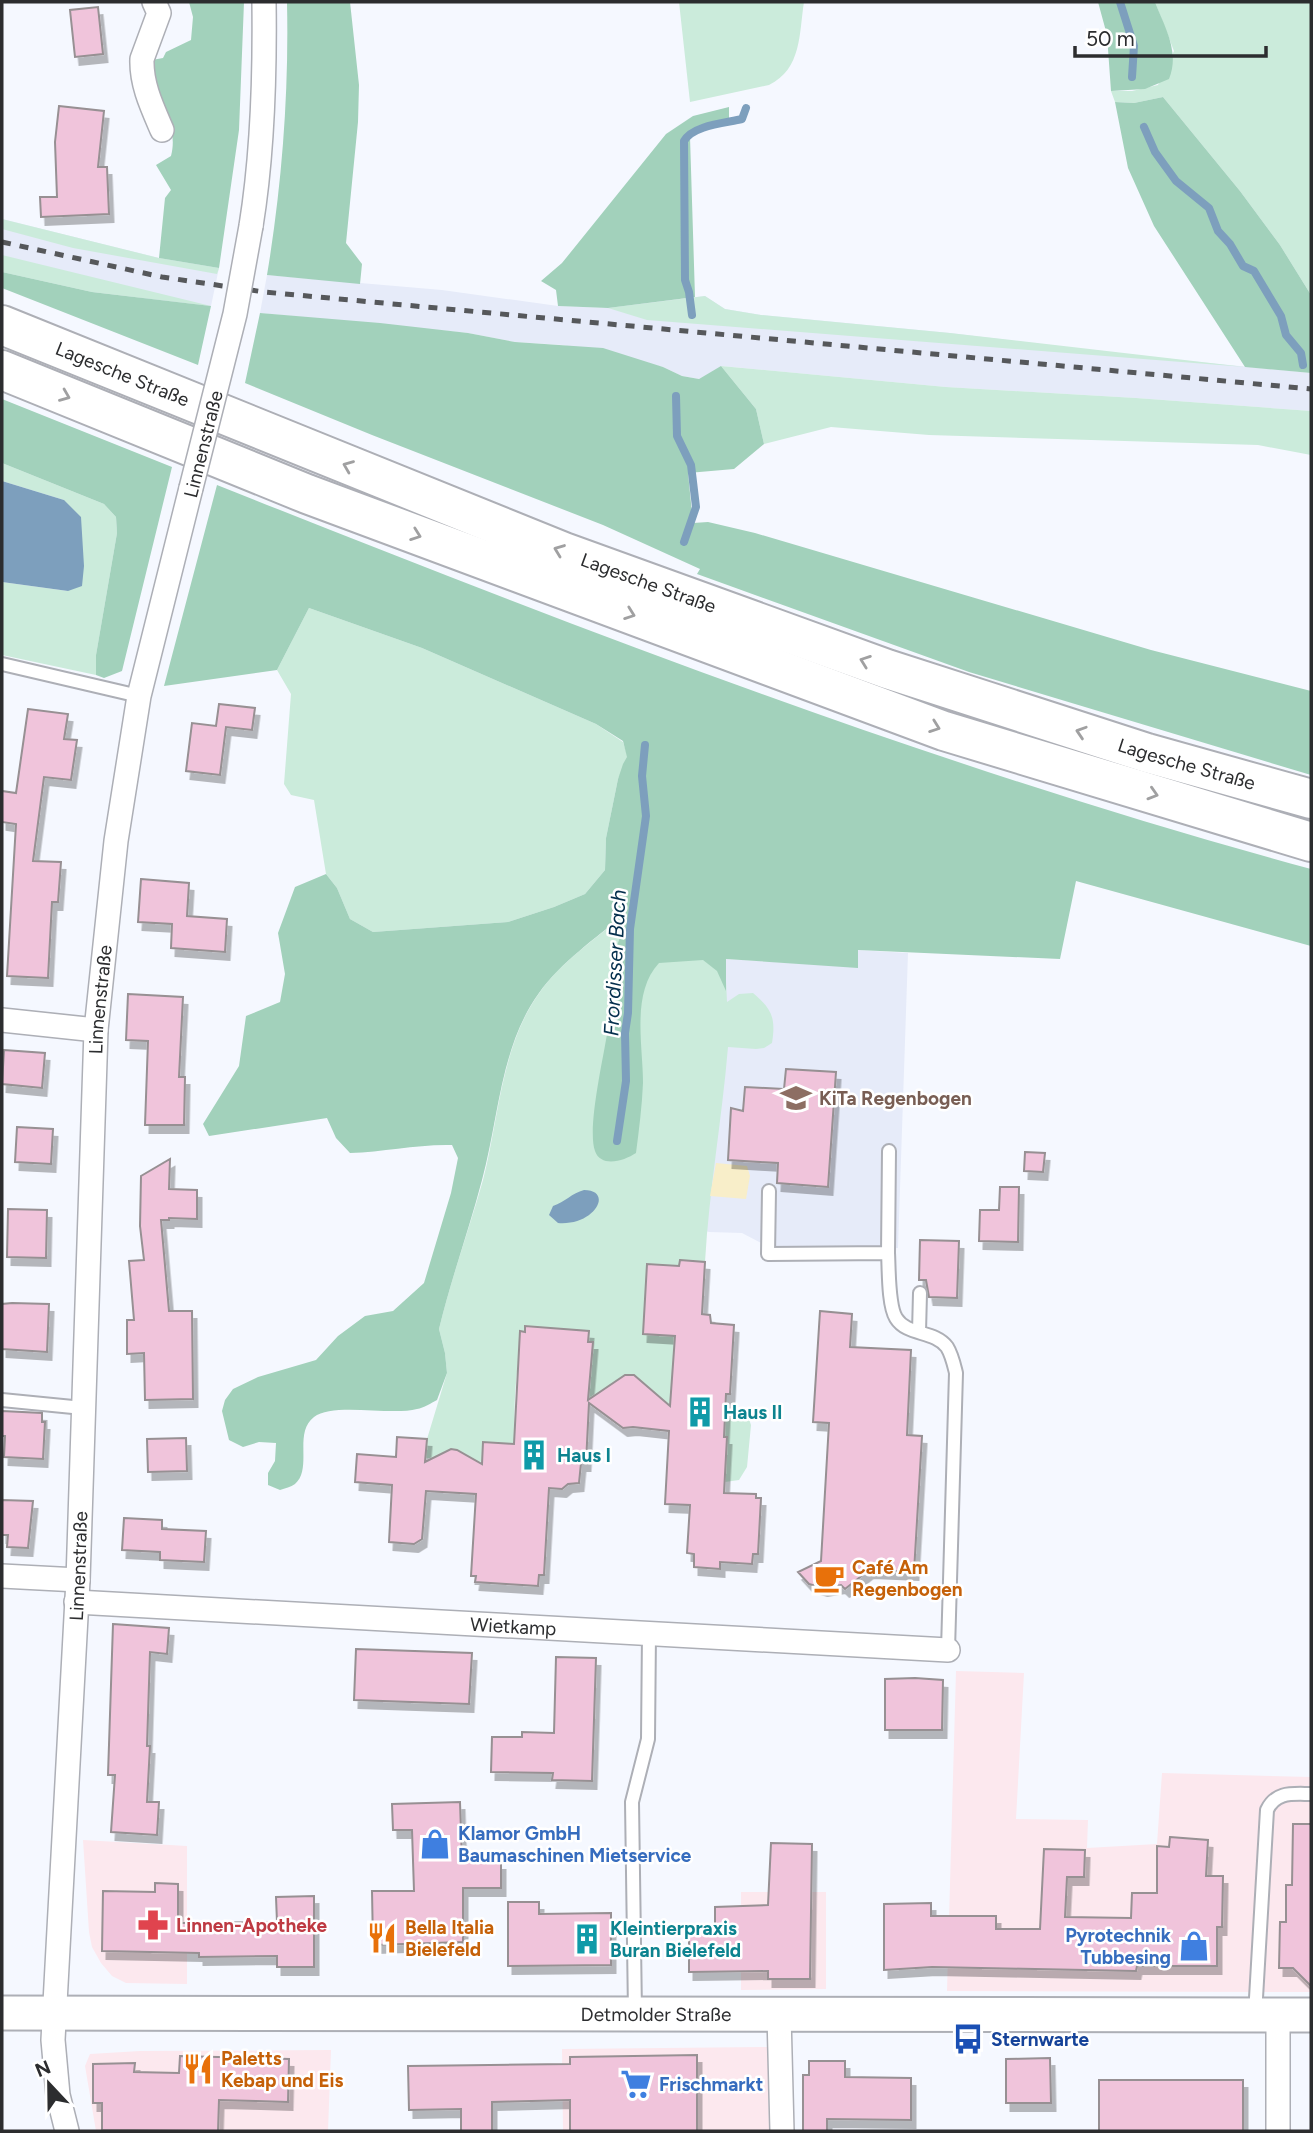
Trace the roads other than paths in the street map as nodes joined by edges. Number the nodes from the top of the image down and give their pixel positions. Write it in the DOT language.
graph roads {
  1 [pos="154,2"];
  2 [pos="264,2"];
  3 [pos="162,130"];
  4 [pos="2,325"];
  5 [pos="2,370"];
  6 [pos="2,664"];
  7 [pos="139,696"];
  8 [pos="1311,799"];
  9 [pos="1311,842"];
  10 [pos="2,1020"];
  11 [pos="96,1030"];
  12 [pos="889,1151"];
  13 [pos="769,1191"];
  14 [pos="888,1253"];
  15 [pos="920,1293"];
  16 [pos="919,1332"];
  17 [pos="2,1400"];
  18 [pos="83,1408"];
  19 [pos="2,1576"];
  20 [pos="77,1591"];
  21 [pos="649,1633"];
  22 [pos="948,1650"];
  23 [pos="1311,1794"];
  24 [pos="2,2013"];
  25 [pos="54,2014"];
  26 [pos="635,2015"];
  27 [pos="779,2015"];
  28 [pos="1266,2015"];
  29 [pos="1311,2015"];
  30 [pos="67,2131"];
  31 [pos="782,2131"];
  32 [pos="1278,2131"];
  1 -- 3 [label="street"];
  2 -- 7 [label="street, Linnenstraße, bridge"];
  8 -- 4 [label="highway, Lagesche Straße, one-way"];
  5 -- 9 [label="highway, Lagesche Straße, one-way"];
  6 -- 7 [label="lane"];
  7 -- 11 [label="street, Linnenstraße"];
  10 -- 11 [label="street"];
  11 -- 18 [label="street, Linnenstraße"];
  12 -- 14 [label="lane"];
  13 -- 14 [label="lane"];
  14 -- 16 [label="lane"];
  15 -- 16 [label="lane"];
  16 -- 22 [label="lane"];
  17 -- 18 [label="lane"];
  18 -- 20 [label="street, Linnenstraße"];
  19 -- 20 [label="street, Wietkamp"];
  20 -- 21 [label="street, Wietkamp"];
  20 -- 25 [label="street, Linnenstraße"];
  21 -- 22 [label="street, Wietkamp"];
  21 -- 26 [label="lane"];
  23 -- 28 [label="lane"];
  24 -- 25 [label="street, Detmolder Straße"];
  25 -- 26 [label="street, Detmolder Straße"];
  25 -- 30 [label="street, Linnenstraße"];
  26 -- 27 [label="street, Detmolder Straße"];
  27 -- 28 [label="street, Detmolder Straße"];
  27 -- 31 [label="street"];
  28 -- 29 [label="street, Detmolder Straße"];
  28 -- 32 [label="street"];
}
